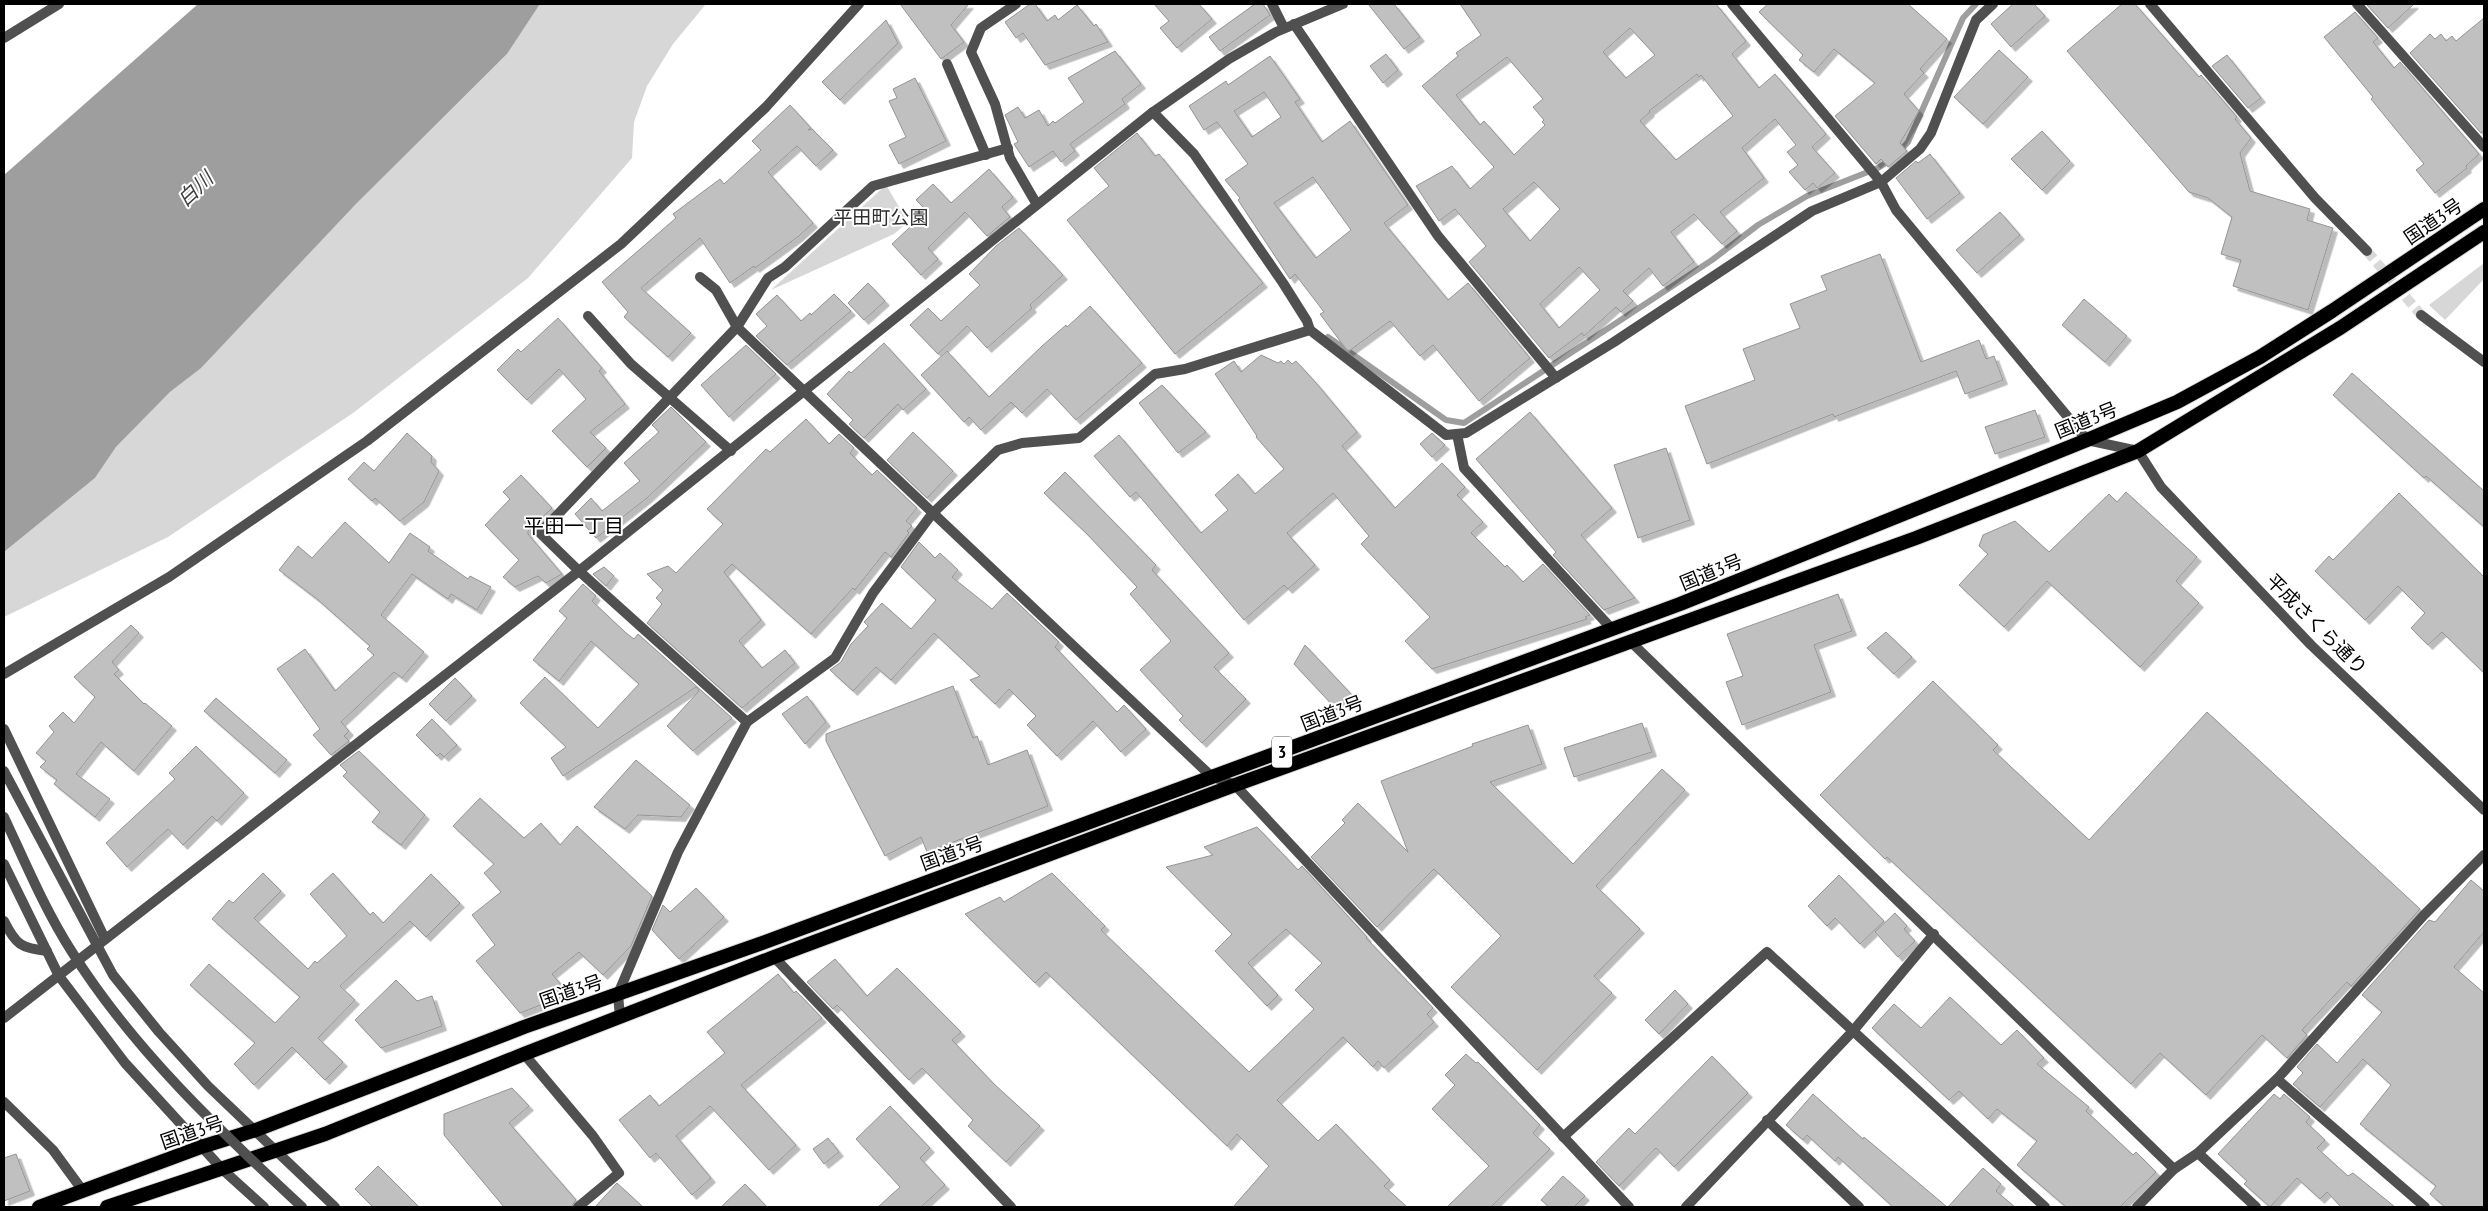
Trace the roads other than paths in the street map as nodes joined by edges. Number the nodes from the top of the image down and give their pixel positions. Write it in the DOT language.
graph roads {
  1 [pos="59,4"];
  2 [pos="859,4"];
  3 [pos="1016,4"];
  4 [pos="1272,4"];
  5 [pos="1343,4"];
  6 [pos="1732,4"];
  7 [pos="1993,4"];
  8 [pos="2150,4"];
  9 [pos="2357,4"];
  10 [pos="1290,26"];
  11 [pos="4,38"];
  12 [pos="947,64"];
  13 [pos="1153,112"];
  14 [pos="2484,147"];
  15 [pos="1008,148"];
  16 [pos="986,155"];
  17 [pos="1881,182"];
  18 [pos="1036,203"];
  19 [pos="2484,209"];
  20 [pos="2484,232"];
  21 [pos="2367,250"];
  22 [pos="700,277"];
  23 [pos="588,316"];
  24 [pos="2420,316"];
  25 [pos="738,327"];
  26 [pos="1310,330"];
  27 [pos="2484,362"];
  28 [pos="1556,378"];
  29 [pos="805,392"];
  30 [pos="670,398"];
  31 [pos="1457,434"];
  32 [pos="2087,440"];
  33 [pos="731,451"];
  34 [pos="2138,451"];
  35 [pos="932,514"];
  36 [pos="579,572"];
  37 [pos="1611,628"];
  38 [pos="1631,642"];
  39 [pos="4,674"];
  40 [pos="747,722"];
  41 [pos="4,729"];
  42 [pos="4,771"];
  43 [pos="1211,776"];
  44 [pos="1235,785"];
  45 [pos="2484,810"];
  46 [pos="4,817"];
  47 [pos="2484,855"];
  48 [pos="4,864"];
  49 [pos="4,921"];
  50 [pos="1934,934"];
  51 [pos="101,942"];
  52 [pos="48,951"];
  53 [pos="774,957"];
  54 [pos="59,976"];
  55 [pos="618,994"];
  56 [pos="4,1018"];
  57 [pos="620,1018"];
  58 [pos="1853,1031"];
  59 [pos="524,1054"];
  60 [pos="2277,1079"];
  61 [pos="4,1102"];
  62 [pos="1767,1120"];
  63 [pos="256,1130"];
  64 [pos="1563,1137"];
  65 [pos="201,1147"];
  66 [pos="277,1151"];
  67 [pos="2198,1153"];
  68 [pos="2174,1169"];
  69 [pos="223,1170"];
  70 [pos="83,1191"];
  71 [pos="39,1207"];
  72 [pos="107,1207"];
  73 [pos="264,1207"];
  74 [pos="302,1207"];
  75 [pos="336,1207"];
  76 [pos="578,1207"];
  77 [pos="1011,1207"];
  78 [pos="1629,1207"];
  79 [pos="1686,1207"];
  80 [pos="1858,1207"];
  81 [pos="2045,1207"];
  82 [pos="2138,1207"];
  83 [pos="2256,1207"];
  84 [pos="2425,1207"];
  1 -- 11 [label="street"];
  2 -- 39 [label="street"];
  3 -- 15 [label="street"];
  4 -- 10 [label="street"];
  5 -- 10 [label="street"];
  6 -- 17 [label="street"];
  7 -- 17 [label="street"];
  8 -- 21 [label="street"];
  9 -- 14 [label="street"];
  10 -- 13 [label="street"];
  10 -- 28 [label="street"];
  12 -- 16 [label="street"];
  13 -- 18 [label="street"];
  13 -- 26 [label="street"];
  15 -- 16 [label="street"];
  15 -- 18 [label="street"];
  16 -- 25 [label="street"];
  17 -- 28 [label="street"];
  17 -- 32 [label="street"];
  18 -- 29 [label="street"];
  19 -- 32 [label="highway, 国道3号 / 3"];
  20 -- 34 [label="highway, 国道3号 / 3"];
  22 -- 25 [label="street"];
  23 -- 30 [label="street"];
  24 -- 27 [label="street"];
  25 -- 29 [label="street"];
  25 -- 30 [label="street"];
  26 -- 31 [label="street"];
  26 -- 35 [label="street"];
  28 -- 31 [label="street"];
  29 -- 33 [label="street"];
  29 -- 35 [label="street"];
  30 -- 33 [label="street"];
  30 -- 36 [label="street"];
  31 -- 37 [label="street"];
  32 -- 34 [label="street"];
  32 -- 37 [label="highway, 国道3号 / 3"];
  33 -- 36 [label="street"];
  34 -- 38 [label="highway, 国道3号 / 3"];
  34 -- 45 [label="street, 平成さくら通り"];
  35 -- 40 [label="street"];
  35 -- 43 [label="street"];
  36 -- 40 [label="street"];
  36 -- 51 [label="street"];
  37 -- 43 [label="highway, 国道3号 / 3"];
  38 -- 44 [label="highway, 国道3号 / 3"];
  38 -- 50 [label="street"];
  40 -- 55 [label="street"];
  41 -- 51 [label="street"];
  42 -- 51 [label="street"];
  43 -- 44 [label="street"];
  43 -- 55 [label="highway, 国道3号 / 3"];
  44 -- 53 [label="highway, 国道3号 / 3"];
  44 -- 64 [label="street"];
  46 -- 74 [label="street, bridge"];
  47 -- 60 [label="street"];
  48 -- 52 [label="street"];
  49 -- 52 [label="street"];
  50 -- 58 [label="street"];
  50 -- 68 [label="street"];
  51 -- 54 [label="street"];
  51 -- 63 [label="street"];
  52 -- 54 [label="street"];
  53 -- 57 [label="highway, 国道3号 / 3"];
  53 -- 77 [label="street"];
  54 -- 56 [label="street"];
  54 -- 65 [label="street"];
  55 -- 57 [label="street"];
  55 -- 63 [label="highway, 国道3号 / 3"];
  57 -- 59 [label="highway, 国道3号 / 3"];
  58 -- 62 [label="street"];
  58 -- 64 [label="street"];
  58 -- 81 [label="street"];
  59 -- 66 [label="highway, 国道3号 / 3"];
  59 -- 76 [label="street"];
  60 -- 67 [label="street"];
  60 -- 84 [label="street"];
  61 -- 70 [label="street"];
  62 -- 79 [label="street"];
  62 -- 80 [label="street"];
  63 -- 65 [label="highway, 国道3号 / 3"];
  63 -- 66 [label="street"];
  64 -- 78 [label="street"];
  65 -- 69 [label="street"];
  65 -- 70 [label="highway, 国道3号 / 3"];
  66 -- 69 [label="highway, 国道3号 / 3"];
  66 -- 75 [label="street"];
  67 -- 68 [label="street"];
  67 -- 83 [label="street"];
  68 -- 82 [label="street"];
  69 -- 72 [label="highway, 国道3号 / 3"];
  69 -- 73 [label="street"];
  70 -- 71 [label="highway, 国道3号 / 3"];
}
